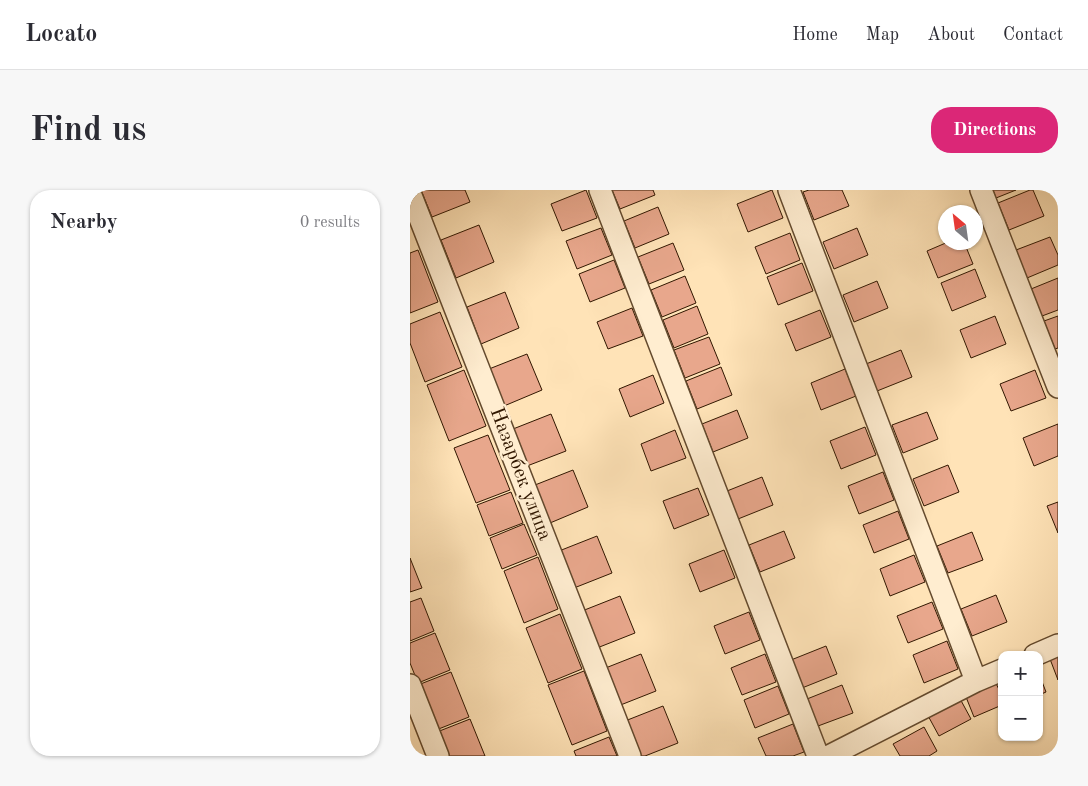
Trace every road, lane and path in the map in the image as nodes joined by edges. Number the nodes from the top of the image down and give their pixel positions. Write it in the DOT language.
graph roads {
  1 [pos="600,190"];
  2 [pos="789,190"];
  3 [pos="981,190"];
  4 [pos="410,193"];
  5 [pos="1058,387"];
  6 [pos="1058,645"];
  7 [pos="1043,652"];
  8 [pos="998,672"];
  9 [pos="976,681"];
  10 [pos="410,685"];
  11 [pos="438,756"];
  12 [pos="630,756"];
  13 [pos="818,756"];
  14 [pos="829,756"];
  1 -- 13 [label="street"];
  2 -- 9 [label="street"];
  3 -- 5 [label="street"];
  4 -- 12 [label="street, Назарбек улица"];
  6 -- 7 [label="street"];
  8 -- 9 [label="street"];
  9 -- 14 [label="street"];
  10 -- 11 [label="street"];
}
